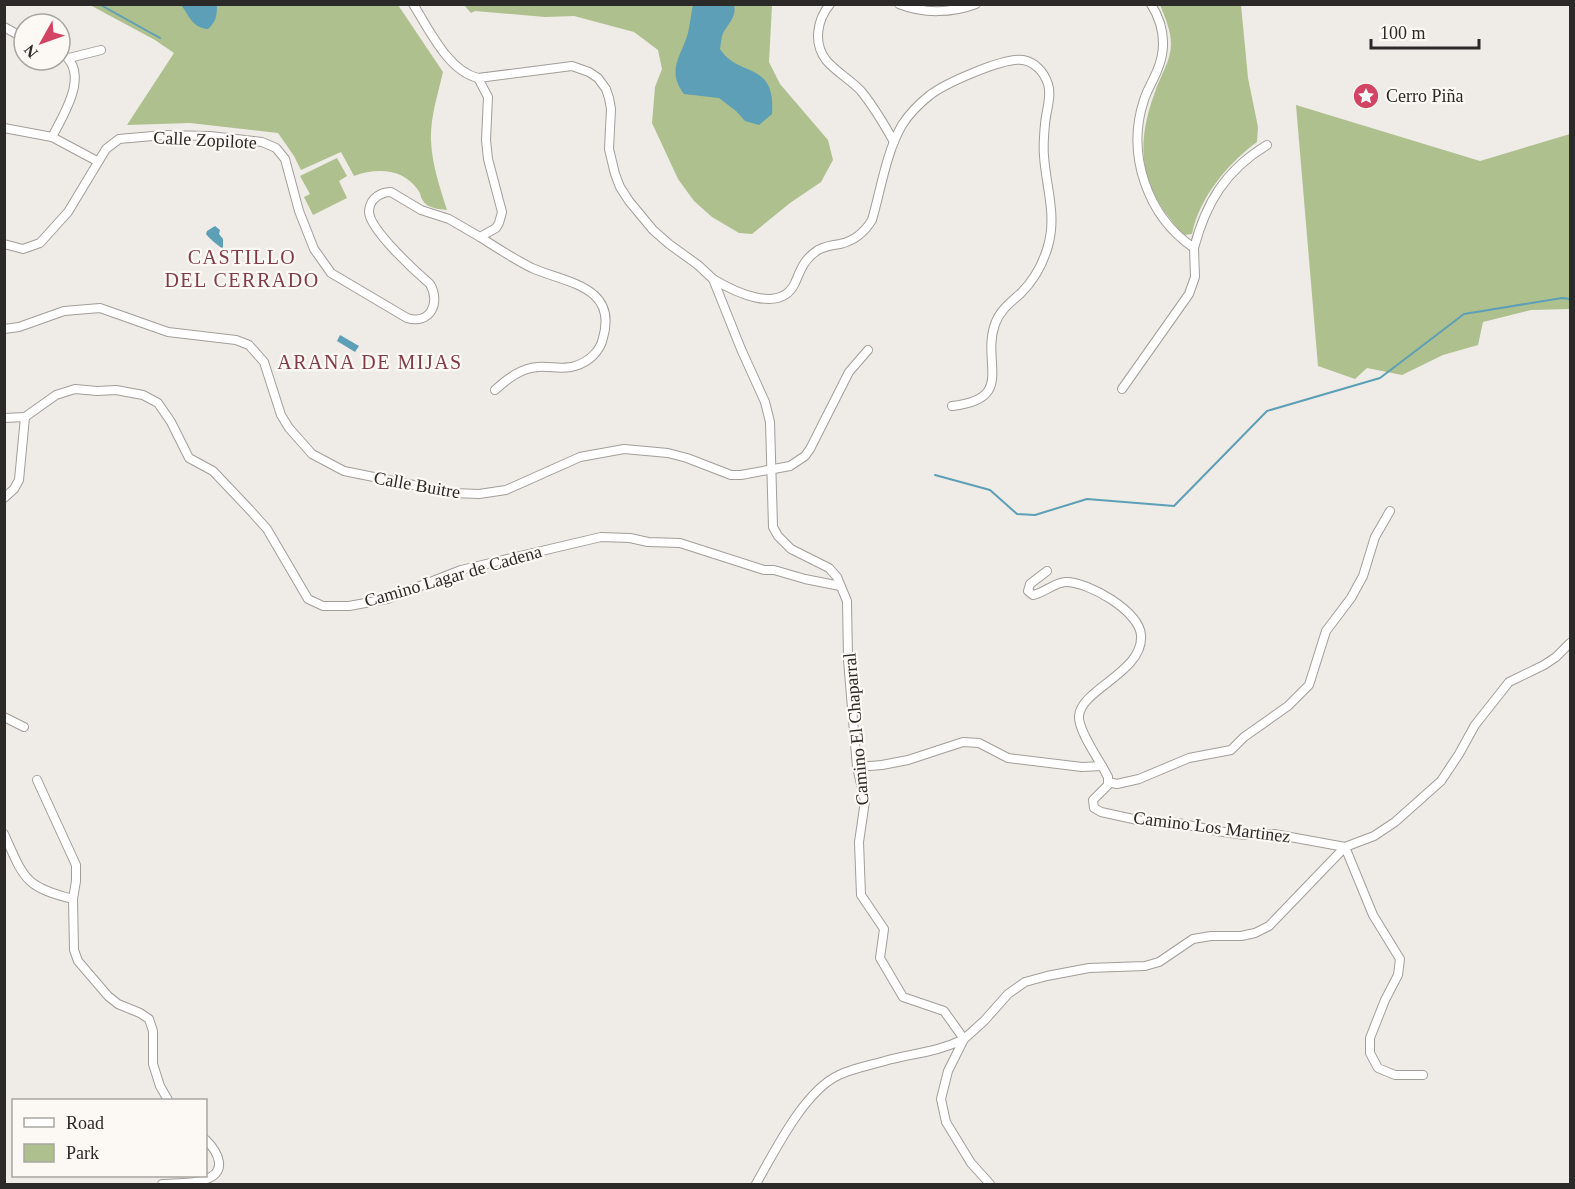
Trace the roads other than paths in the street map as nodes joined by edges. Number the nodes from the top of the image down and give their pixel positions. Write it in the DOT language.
graph roads {
  1 [pos="413,4"];
  2 [pos="830,4"];
  3 [pos="899,4"];
  4 [pos="976,4"];
  5 [pos="1151,4"];
  6 [pos="101,50"];
  7 [pos="72,57"];
  8 [pos="72,63"];
  9 [pos="478,78"];
  10 [pos="4,128"];
  11 [pos="52,137"];
  12 [pos="894,142"];
  13 [pos="1267,145"];
  14 [pos="97,161"];
  15 [pos="480,237"];
  16 [pos="4,244"];
  17 [pos="1194,248"];
  18 [pos="713,279"];
  19 [pos="4,329"];
  20 [pos="868,350"];
  21 [pos="1122,389"];
  22 [pos="495,390"];
  23 [pos="952,406"];
  24 [pos="26,417"];
  25 [pos="4,418"];
  26 [pos="773,469"];
  27 [pos="4,498"];
  28 [pos="1390,511"];
  29 [pos="1047,571"];
  30 [pos="840,586"];
  31 [pos="1570,643"];
  32 [pos="4,717"];
  33 [pos="24,727"];
  34 [pos="1101,766"];
  35 [pos="858,767"];
  36 [pos="37,780"];
  37 [pos="1108,782"];
  38 [pos="4,834"];
  39 [pos="1345,847"];
  40 [pos="73,899"];
  41 [pos="964,1039"];
  42 [pos="1423,1075"];
  43 [pos="167,1099"];
  44 [pos="207,1141"];
  45 [pos="162,1185"];
  46 [pos="756,1185"];
  47 [pos="990,1185"];
  1 -- 9 [label="street"];
  2 -- 12 [label="street"];
  3 -- 4 [label="street"];
  5 -- 17 [label="street"];
  6 -- 7 [label="street"];
  8 -- 11 [label="street"];
  9 -- 15 [label="street"];
  9 -- 18 [label="street"];
  10 -- 11 [label="street"];
  11 -- 14 [label="street"];
  12 -- 18 [label="street"];
  12 -- 23 [label="street"];
  13 -- 17 [label="street"];
  14 -- 15 [label="street, Calle Zopilote"];
  14 -- 16 [label="street, Calle Zopilote"];
  15 -- 22 [label="street"];
  17 -- 21 [label="street"];
  18 -- 26 [label="street"];
  19 -- 26 [label="street, Calle Buitre"];
  20 -- 26 [label="street, Calle Buitre"];
  24 -- 25 [label="street"];
  24 -- 27 [label="street"];
  24 -- 30 [label="street, Camino Lagar de Cadena"];
  26 -- 30 [label="street, Camino El Chaparral"];
  28 -- 37 [label="street"];
  29 -- 34 [label="street"];
  30 -- 35 [label="street, Camino El Chaparral"];
  31 -- 39 [label="street"];
  32 -- 33 [label="street"];
  34 -- 35 [label="street"];
  34 -- 37 [label="street"];
  35 -- 41 [label="street, Camino El Chaparral"];
  36 -- 40 [label="street"];
  37 -- 39 [label="street, Camino Los Martinez"];
  38 -- 40 [label="street"];
  39 -- 41 [label="street"];
  39 -- 42 [label="street"];
  40 -- 43 [label="street"];
  41 -- 46 [label="street"];
  41 -- 47 [label="street"];
  44 -- 45 [label="street"];
}
